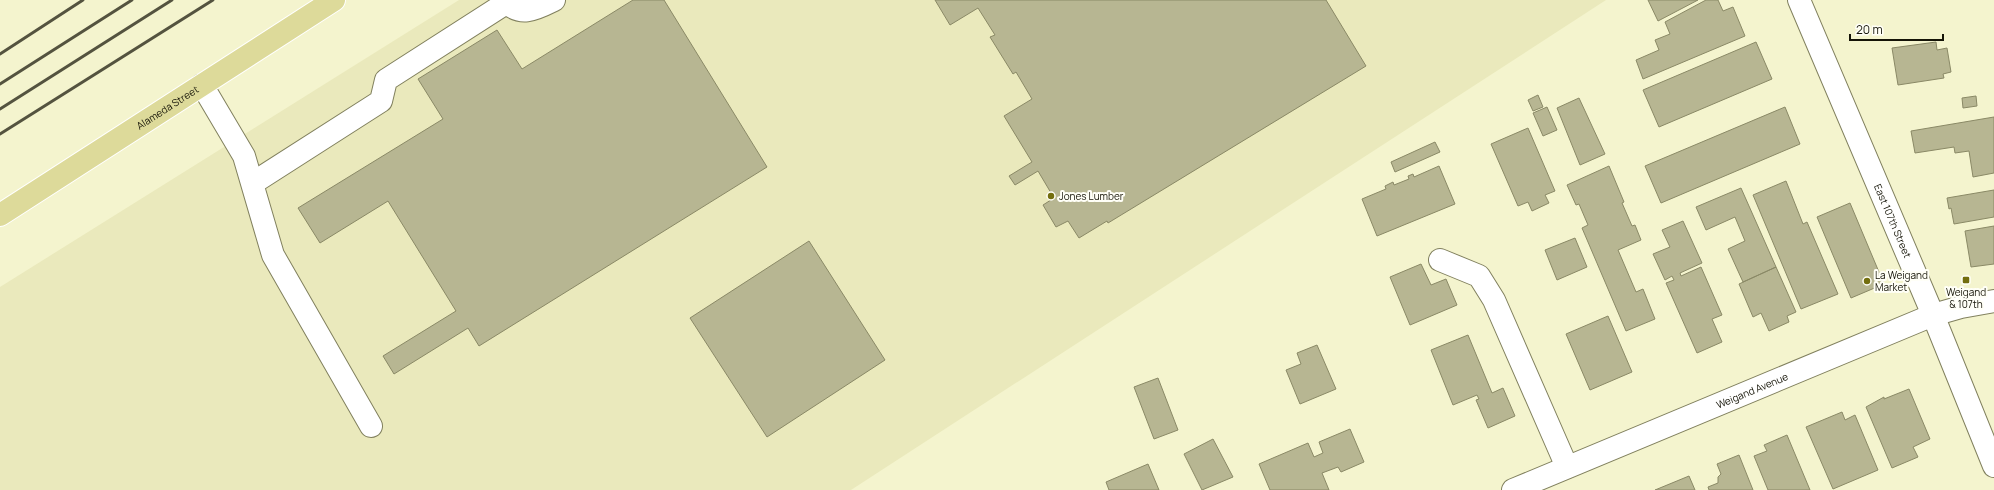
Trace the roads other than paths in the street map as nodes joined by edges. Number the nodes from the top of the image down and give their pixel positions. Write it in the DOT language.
graph roads {
  1 [pos="334,0"];
  2 [pos="554,0"];
  3 [pos="1799,0"];
  4 [pos="505,1"];
  5 [pos="202,85"];
  6 [pos="253,183"];
  7 [pos="0,215"];
  8 [pos="1440,260"];
  9 [pos="1994,301"];
  10 [pos="1933,315"];
  11 [pos="371,426"];
  12 [pos="1994,466"];
  13 [pos="1567,467"];
  14 [pos="1513,490"];
  1 -- 5 [label="main road, Alameda Street"];
  2 -- 4 [label="street"];
  3 -- 10 [label="street, East 107th Street"];
  4 -- 6 [label="street"];
  5 -- 6 [label="street"];
  5 -- 7 [label="main road, Alameda Street"];
  6 -- 11 [label="street"];
  8 -- 13 [label="street"];
  9 -- 10 [label="street, Weigand Avenue"];
  10 -- 12 [label="street, East 107th Street"];
  10 -- 13 [label="street, Weigand Avenue"];
  13 -- 14 [label="street, Weigand Avenue"];
}
